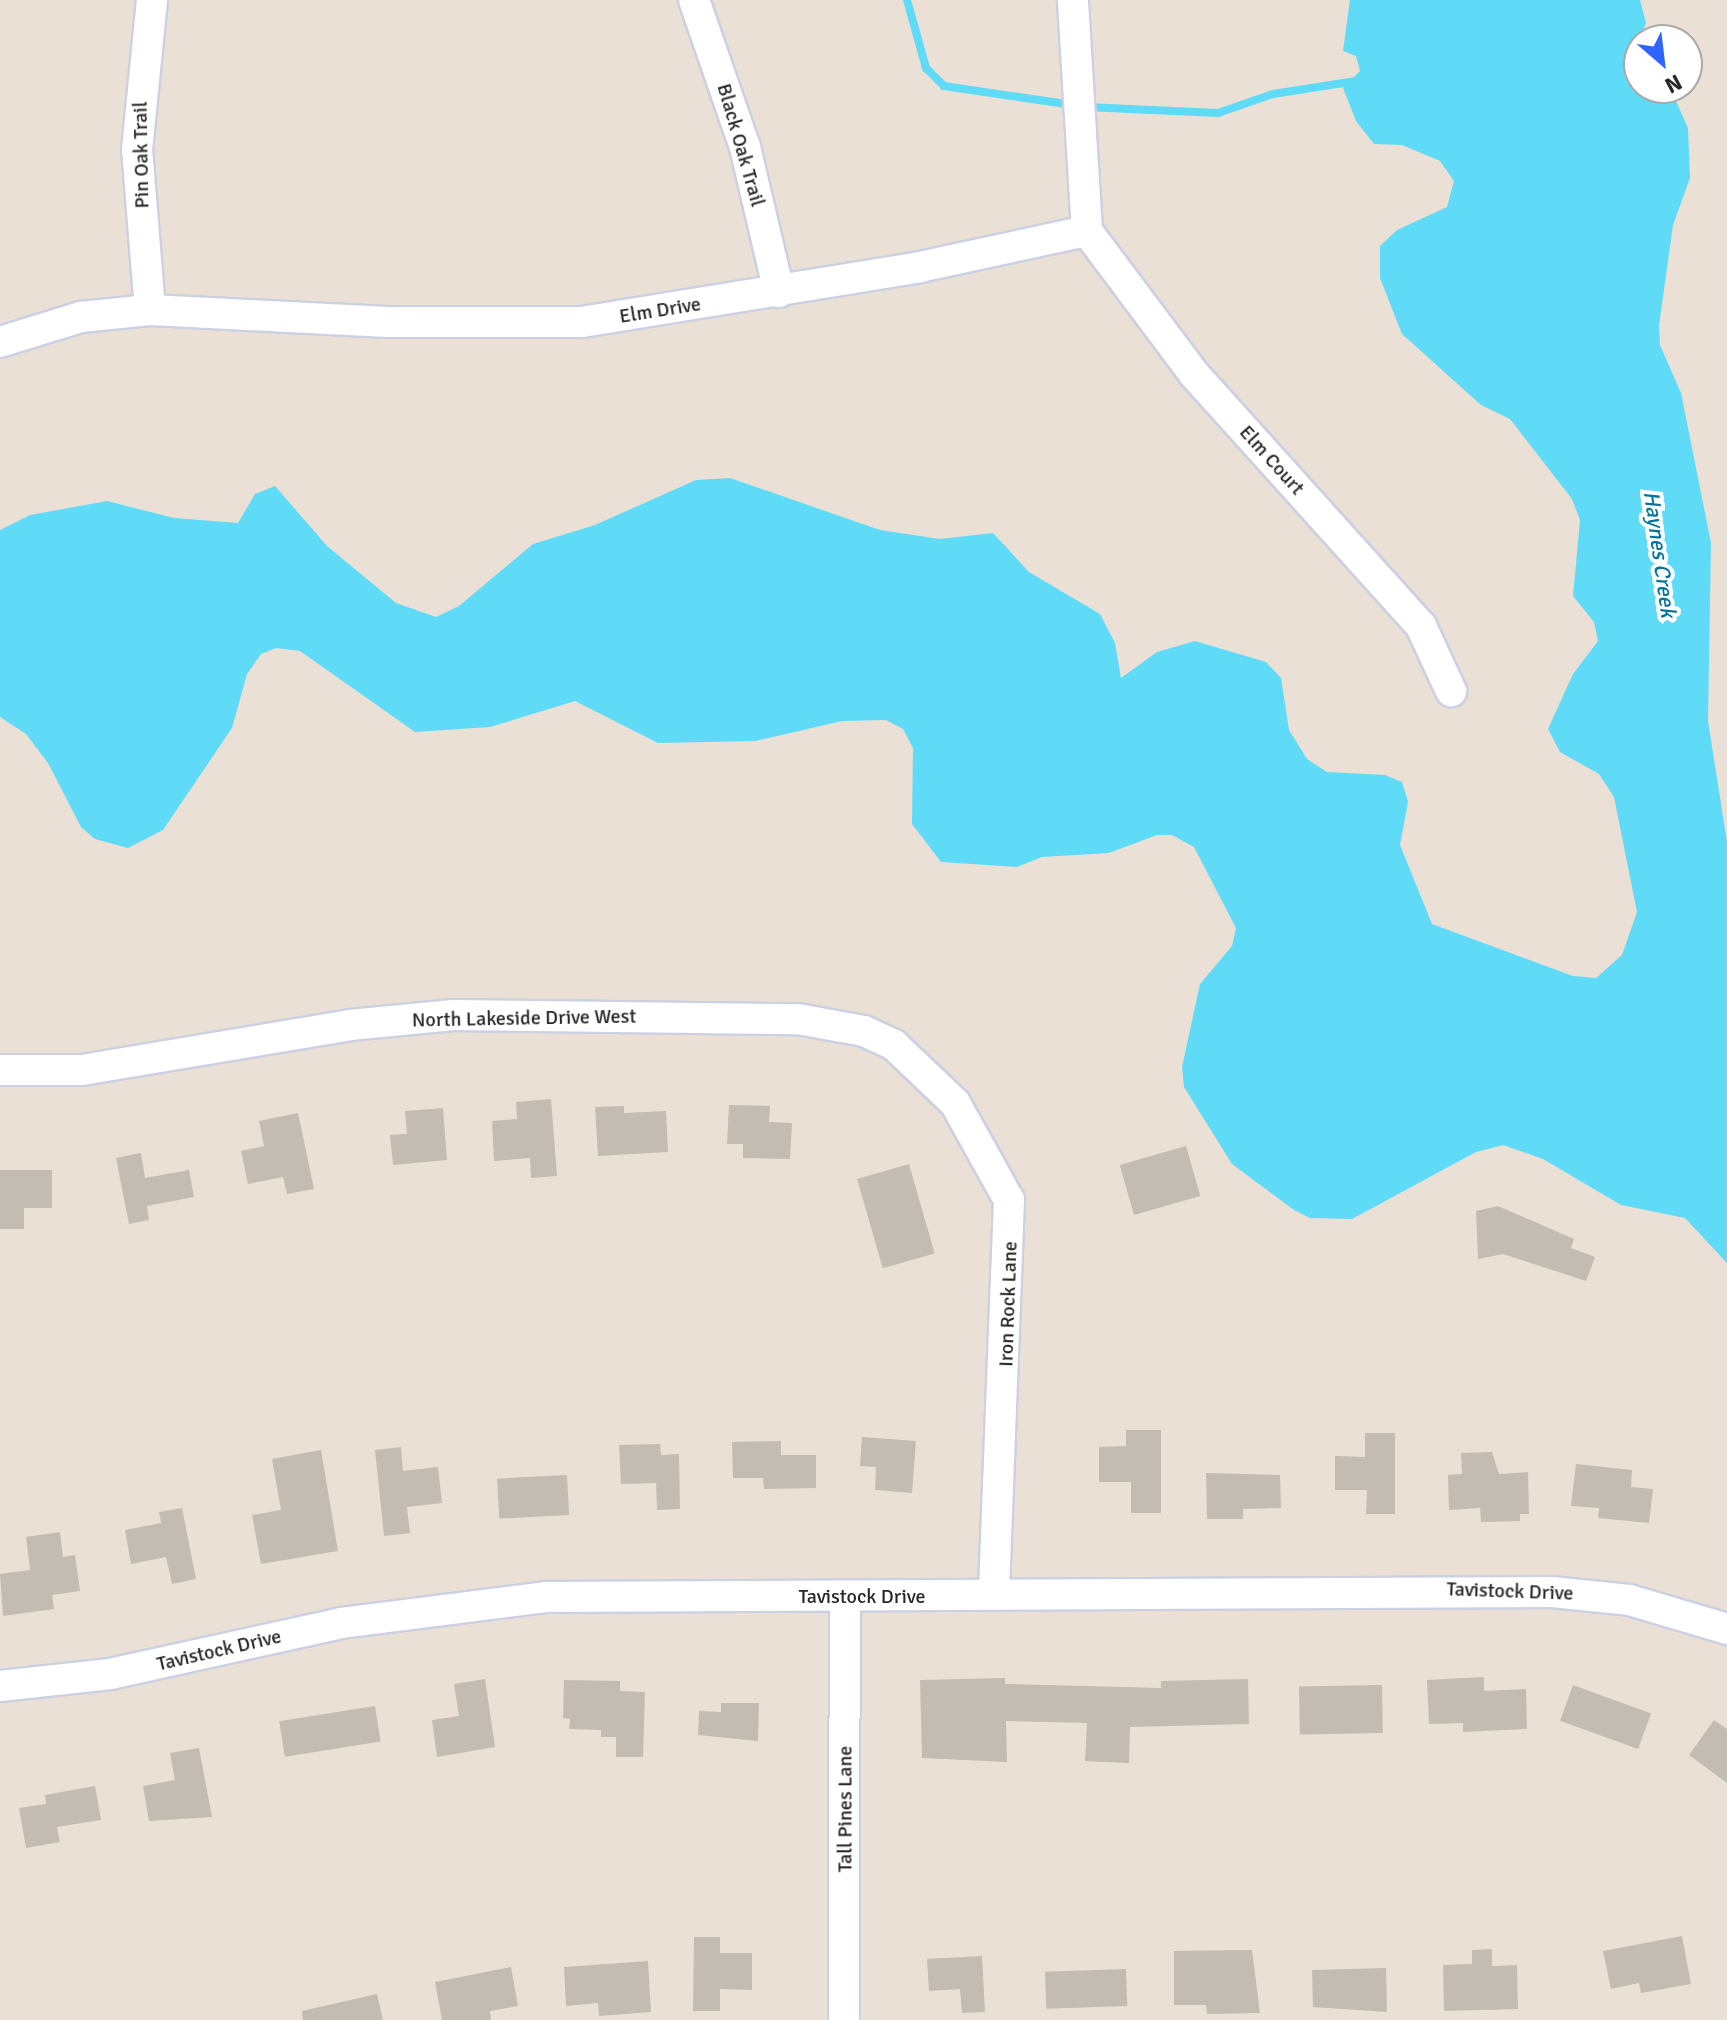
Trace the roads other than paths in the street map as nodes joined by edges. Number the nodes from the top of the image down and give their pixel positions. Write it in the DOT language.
graph roads {
  1 [pos="152,0"];
  2 [pos="694,0"];
  3 [pos="1073,0"];
  4 [pos="1087,231"];
  5 [pos="779,292"];
  6 [pos="150,310"];
  7 [pos="0,342"];
  8 [pos="1451,691"];
  9 [pos="902,1051"];
  10 [pos="0,1070"];
  11 [pos="994,1594"];
  12 [pos="845,1597"];
  13 [pos="1727,1629"];
  14 [pos="0,1686"];
  15 [pos="844,2020"];
  1 -- 6 [label="street, Pin Oak Trail"];
  2 -- 5 [label="street, Black Oak Trail"];
  3 -- 4 [label="street"];
  4 -- 5 [label="street, Elm Drive"];
  4 -- 8 [label="street, Elm Court"];
  5 -- 6 [label="street, Elm Drive"];
  6 -- 7 [label="street, Elm Drive"];
  9 -- 10 [label="street, North Lakeside Drive West"];
  9 -- 11 [label="street, Iron Rock Lane"];
  11 -- 12 [label="street, Tavistock Drive"];
  11 -- 13 [label="street, Tavistock Drive"];
  12 -- 14 [label="street, Tavistock Drive"];
  12 -- 15 [label="street, Tall Pines Lane"];
}
